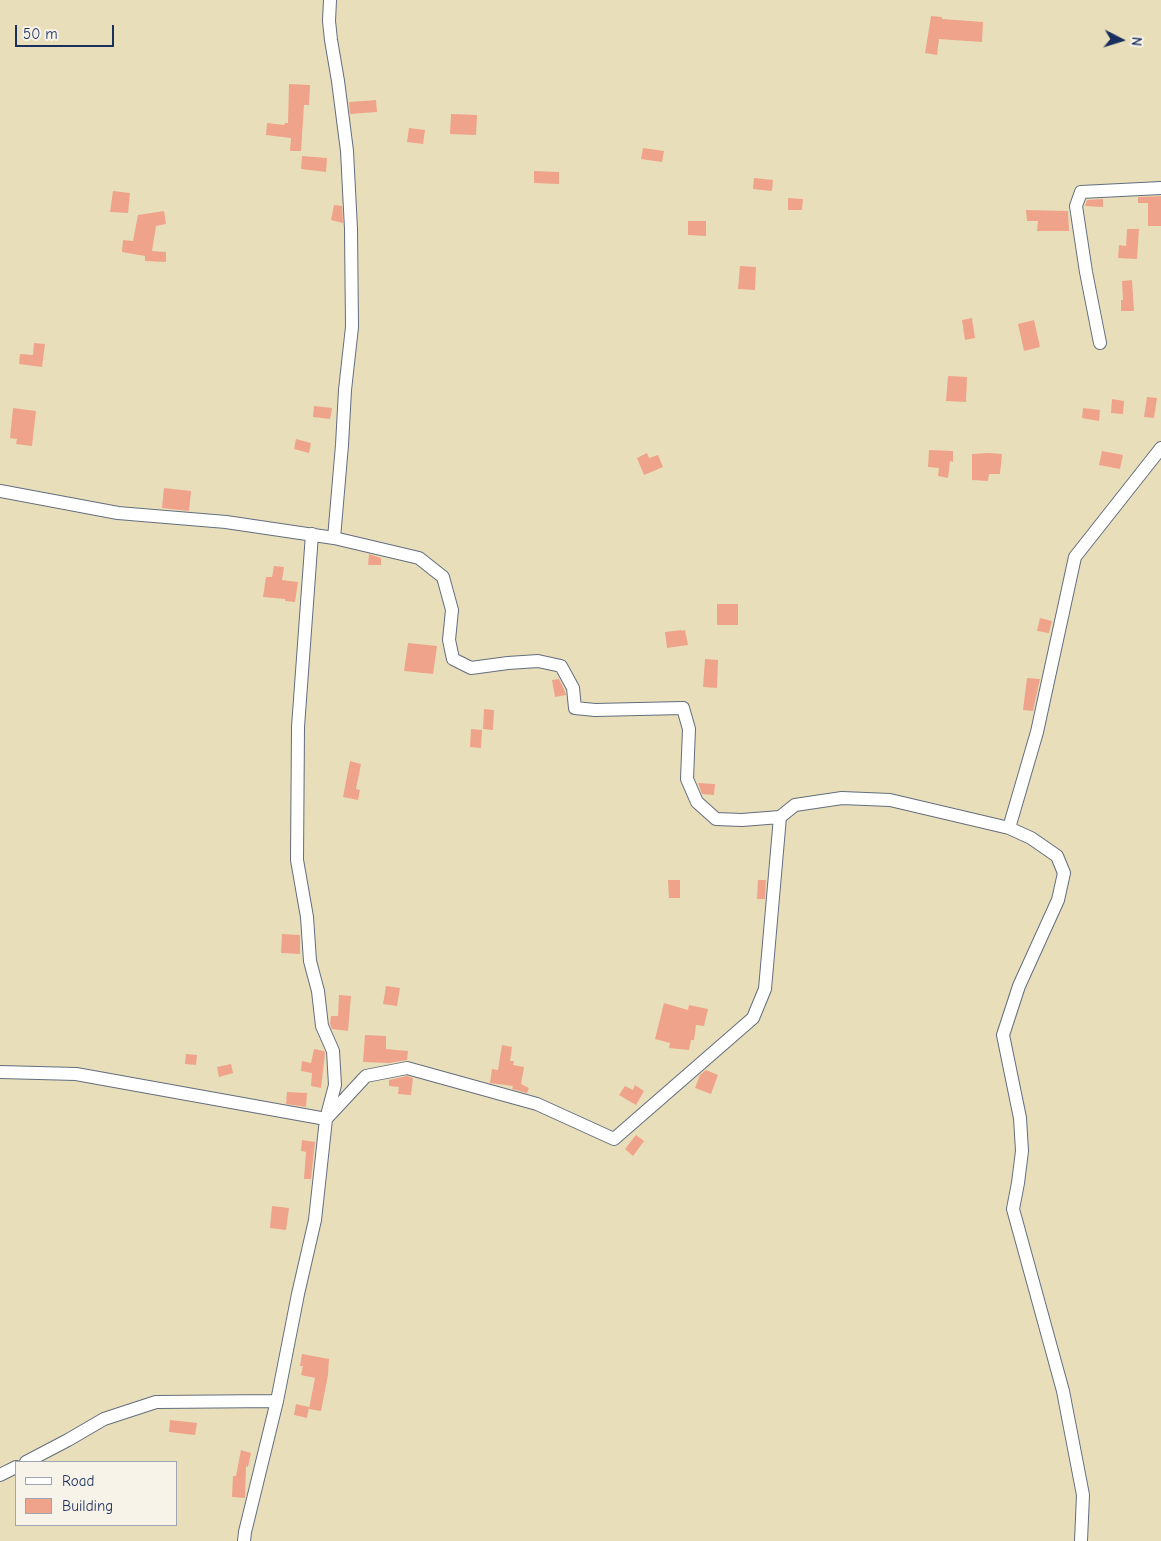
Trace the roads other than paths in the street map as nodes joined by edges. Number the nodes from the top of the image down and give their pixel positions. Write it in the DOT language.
graph roads {
  1 [pos="330,0"];
  2 [pos="1161,188"];
  3 [pos="1100,343"];
  4 [pos="1161,448"];
  5 [pos="0,491"];
  6 [pos="312,534"];
  7 [pos="334,538"];
  8 [pos="780,816"];
  9 [pos="1009,828"];
  10 [pos="0,1072"];
  11 [pos="326,1119"];
  12 [pos="277,1401"];
  13 [pos="28,1461"];
  14 [pos="15,1468"];
  15 [pos="0,1476"];
  16 [pos="244,1541"];
  17 [pos="1081,1541"];
  1 -- 7 [label="street"];
  2 -- 3 [label="street"];
  4 -- 9 [label="street"];
  5 -- 6 [label="street"];
  6 -- 7 [label="street"];
  6 -- 11 [label="street"];
  7 -- 8 [label="street"];
  8 -- 9 [label="street"];
  8 -- 11 [label="street"];
  9 -- 17 [label="street"];
  10 -- 11 [label="street"];
  11 -- 12 [label="street"];
  12 -- 13 [label="street"];
  12 -- 16 [label="street"];
  14 -- 15 [label="street"];
}
